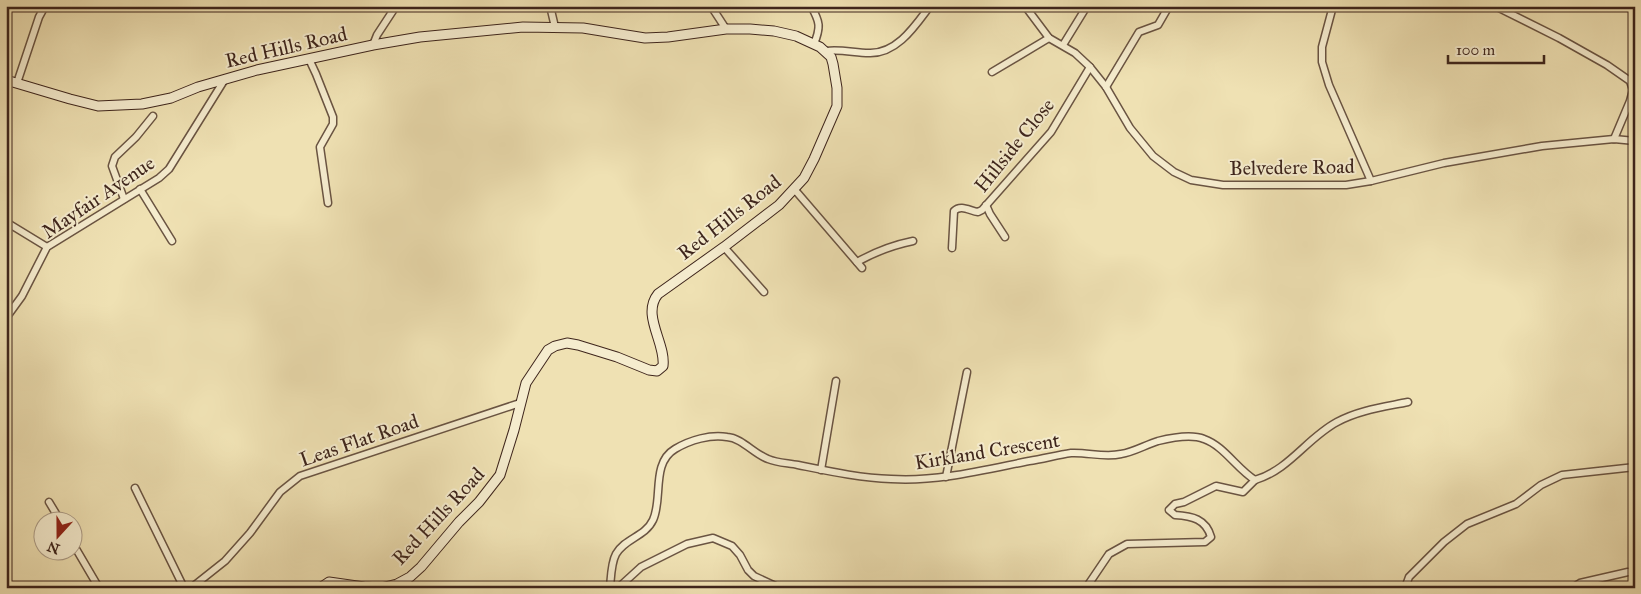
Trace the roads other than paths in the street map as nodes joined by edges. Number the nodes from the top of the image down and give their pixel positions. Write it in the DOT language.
graph roads {
  1 [pos="45,6"];
  2 [pos="396,6"];
  3 [pos="550,6"];
  4 [pos="711,6"];
  5 [pos="811,6"];
  6 [pos="930,6"];
  7 [pos="1025,6"];
  8 [pos="1087,6"];
  9 [pos="1169,6"];
  10 [pos="1332,6"];
  11 [pos="1495,6"];
  12 [pos="555,27"];
  13 [pos="726,28"];
  14 [pos="1049,38"];
  15 [pos="814,44"];
  16 [pos="1063,45"];
  17 [pos="373,46"];
  18 [pos="826,51"];
  19 [pos="309,59"];
  20 [pos="1090,67"];
  21 [pos="992,72"];
  22 [pos="225,79"];
  23 [pos="6,80"];
  24 [pos="16,83"];
  25 [pos="1106,86"];
  26 [pos="153,116"];
  27 [pos="1614,139"];
  28 [pos="1635,141"];
  29 [pos="1371,181"];
  30 [pos="140,189"];
  31 [pos="795,190"];
  32 [pos="124,199"];
  33 [pos="328,203"];
  34 [pos="986,205"];
  35 [pos="6,222"];
  36 [pos="1005,237"];
  37 [pos="913,241"];
  38 [pos="172,242"];
  39 [pos="47,247"];
  40 [pos="724,247"];
  41 [pos="952,248"];
  42 [pos="857,262"];
  43 [pos="862,268"];
  44 [pos="764,292"];
  45 [pos="6,318"];
  46 [pos="967,372"];
  47 [pos="836,381"];
  48 [pos="1408,402"];
  49 [pos="520,403"];
  50 [pos="1635,467"];
  51 [pos="821,470"];
  52 [pos="946,477"];
  53 [pos="1255,480"];
  54 [pos="135,488"];
  55 [pos="49,502"];
  56 [pos="55,512"];
  57 [pos="82,559"];
  58 [pos="1628,572"];
  59 [pos="99,588"];
  60 [pos="184,588"];
  61 [pos="191,588"];
  62 [pos="320,588"];
  63 [pos="610,588"];
  64 [pos="618,588"];
  65 [pos="780,588"];
  66 [pos="1086,588"];
  67 [pos="1405,588"];
  68 [pos="1572,588"];
  1 -- 24 [label="street"];
  2 -- 17 [label="street"];
  3 -- 12 [label="street"];
  4 -- 13 [label="street"];
  5 -- 15 [label="street"];
  6 -- 18 [label="street"];
  7 -- 14 [label="street, Belvedere Road"];
  8 -- 16 [label="street"];
  9 -- 25 [label="street"];
  10 -- 29 [label="street"];
  11 -- 27 [label="street"];
  12 -- 13 [label="main road, Red Hills Road"];
  12 -- 17 [label="main road, Red Hills Road"];
  13 -- 15 [label="main road, Red Hills Road"];
  14 -- 16 [label="street, Belvedere Road"];
  14 -- 21 [label="street"];
  15 -- 18 [label="main road, Red Hills Road"];
  16 -- 20 [label="street, Belvedere Road"];
  17 -- 19 [label="main road, Red Hills Road"];
  18 -- 31 [label="main road, Red Hills Road"];
  19 -- 22 [label="main road, Red Hills Road"];
  19 -- 33 [label="street"];
  20 -- 25 [label="street, Belvedere Road"];
  20 -- 34 [label="street, Hillside Close"];
  22 -- 24 [label="main road, Red Hills Road"];
  22 -- 30 [label="street, Mayfair Avenue"];
  23 -- 24 [label="main road, Red Hills Road"];
  25 -- 29 [label="street, Belvedere Road"];
  26 -- 32 [label="street"];
  27 -- 28 [label="street, Belvedere Road"];
  27 -- 29 [label="street, Belvedere Road"];
  30 -- 32 [label="street, Mayfair Avenue"];
  30 -- 38 [label="street"];
  31 -- 40 [label="main road, Red Hills Road"];
  31 -- 42 [label="street"];
  32 -- 39 [label="street, Mayfair Avenue"];
  34 -- 36 [label="street"];
  34 -- 41 [label="street, Hillside Close"];
  35 -- 39 [label="street"];
  37 -- 42 [label="street"];
  39 -- 45 [label="street, Mayfair Avenue"];
  40 -- 44 [label="street"];
  40 -- 49 [label="main road, Red Hills Road"];
  42 -- 43 [label="street"];
  46 -- 52 [label="street"];
  47 -- 51 [label="street"];
  48 -- 53 [label="street"];
  49 -- 61 [label="street, Leas Flat Road"];
  49 -- 62 [label="main road, Red Hills Road"];
  50 -- 67 [label="street"];
  51 -- 52 [label="street, Kirkland Crescent"];
  51 -- 63 [label="street, Kirkland Crescent"];
  52 -- 53 [label="street, Kirkland Crescent"];
  53 -- 66 [label="street"];
  54 -- 60 [label="street"];
  55 -- 56 [label="street"];
  57 -- 59 [label="street"];
  58 -- 68 [label="street"];
  64 -- 65 [label="street"];
}
